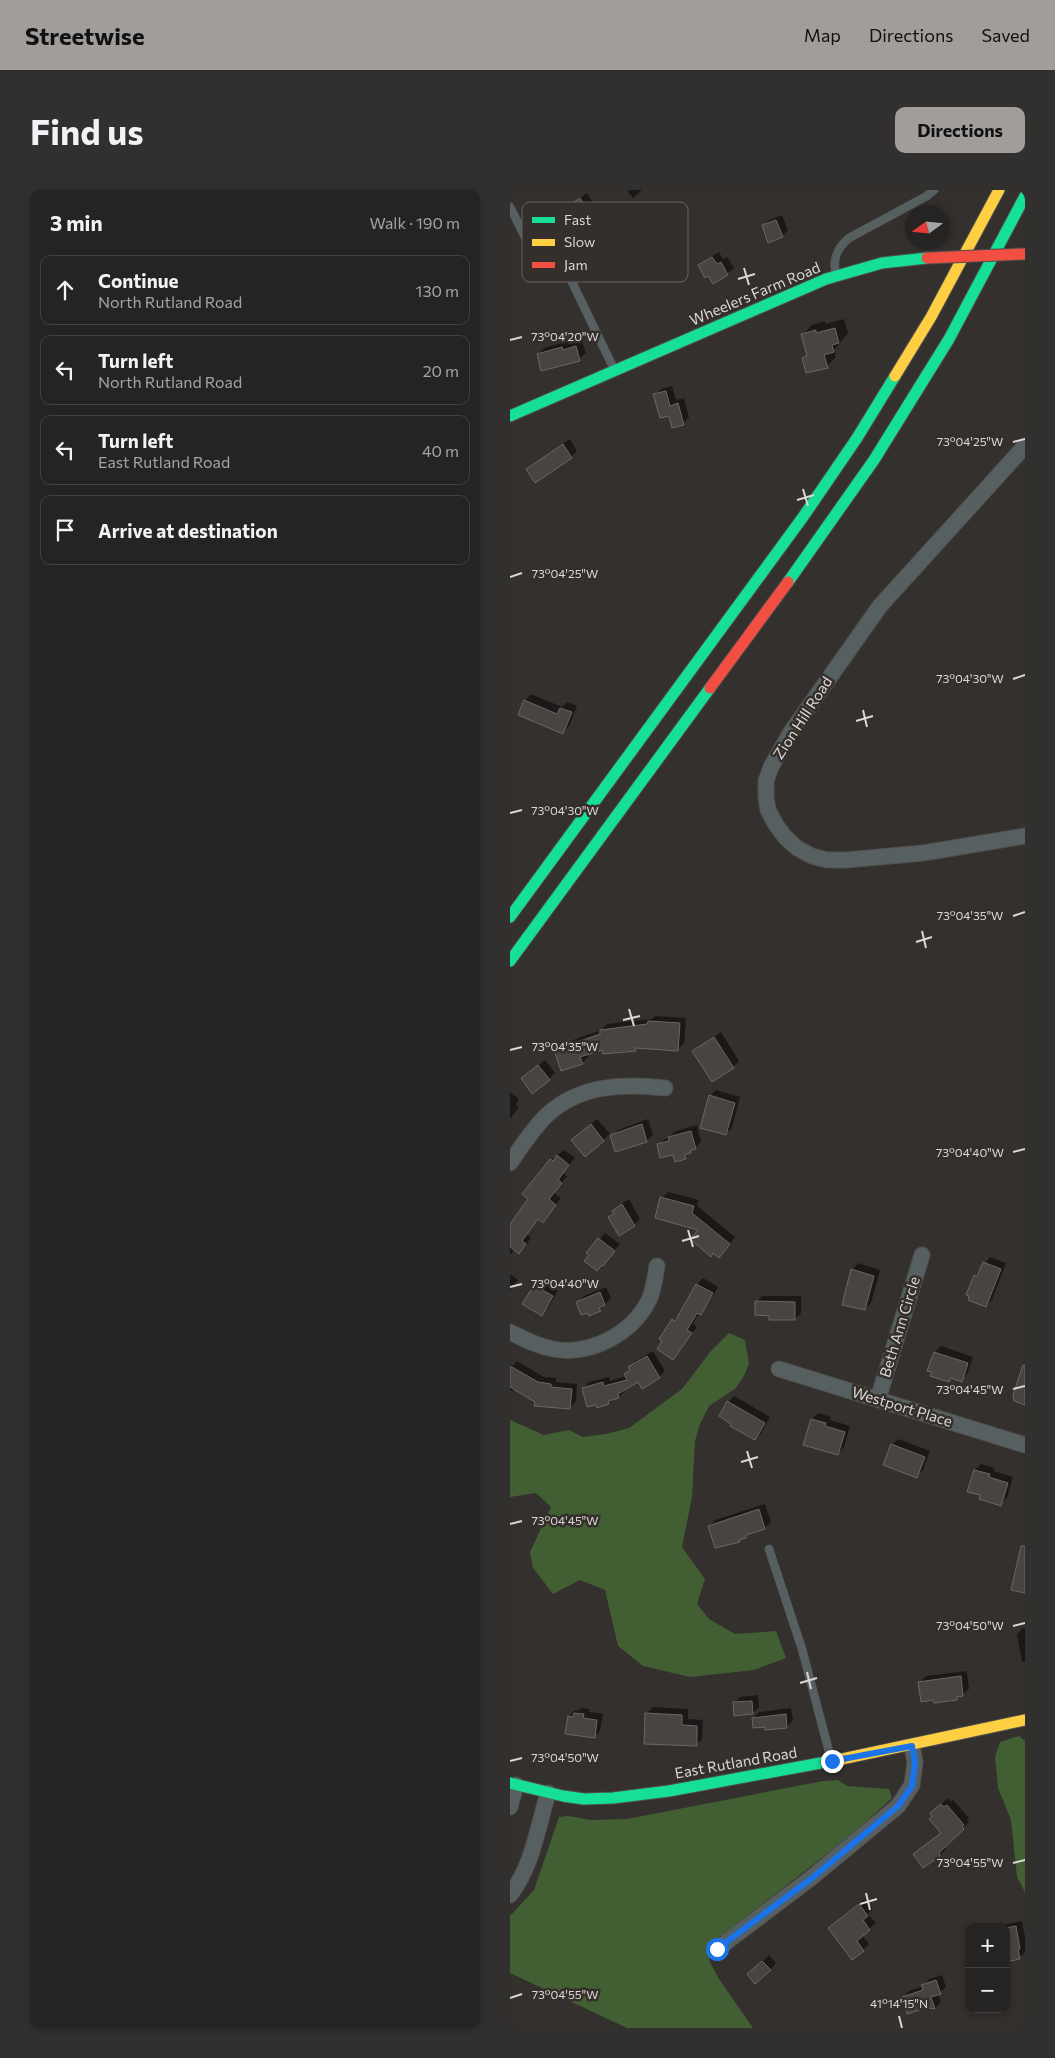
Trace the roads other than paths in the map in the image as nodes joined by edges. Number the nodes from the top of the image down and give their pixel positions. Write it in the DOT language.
graph roads {
  1 [pos="934,190"];
  2 [pos="999,190"];
  3 [pos="1025,196"];
  4 [pos="510,207"];
  5 [pos="522,231"];
  6 [pos="1025,254"];
  7 [pos="836,276"];
  8 [pos="572,282"];
  9 [pos="615,371"];
  10 [pos="510,416"];
  11 [pos="1025,446"];
  12 [pos="1025,836"];
  13 [pos="510,917"];
  14 [pos="510,961"];
  15 [pos="665,1088"];
  16 [pos="510,1162"];
  17 [pos="922,1255"];
  18 [pos="658,1266"];
  19 [pos="510,1332"];
  20 [pos="779,1369"];
  21 [pos="878,1400"];
  22 [pos="1025,1445"];
  23 [pos="769,1549"];
  24 [pos="1025,1720"];
  25 [pos="912,1746"];
  26 [pos="832,1761"];
  27 [pos="513,1784"];
  28 [pos="548,1793"];
  29 [pos="510,1807"];
  30 [pos="510,1895"];
  31 [pos="717,1949"];
  1 -- 7 [label="lane"];
  2 -- 13 [label="main road"];
  3 -- 14 [label="main road"];
  4 -- 5 [label="lane"];
  6 -- 7 [label="main road, Wheelers Farm Road, bridge"];
  7 -- 9 [label="main road, Wheelers Farm Road"];
  8 -- 9 [label="lane"];
  9 -- 10 [label="main road, Wheelers Farm Road"];
  11 -- 12 [label="street, Zion Hill Road"];
  15 -- 16 [label="street"];
  17 -- 21 [label="street, Beth Ann Circle"];
  18 -- 19 [label="street"];
  20 -- 21 [label="street, Westport Place"];
  21 -- 22 [label="street, Westport Place"];
  23 -- 26 [label="lane"];
  24 -- 25 [label="main road, East Rutland Road"];
  25 -- 26 [label="main road, East Rutland Road"];
  25 -- 31 [label="street"];
  26 -- 28 [label="main road, East Rutland Road"];
  27 -- 28 [label="main road, East Rutland Road"];
  27 -- 29 [label="street"];
  28 -- 30 [label="street"];
}
